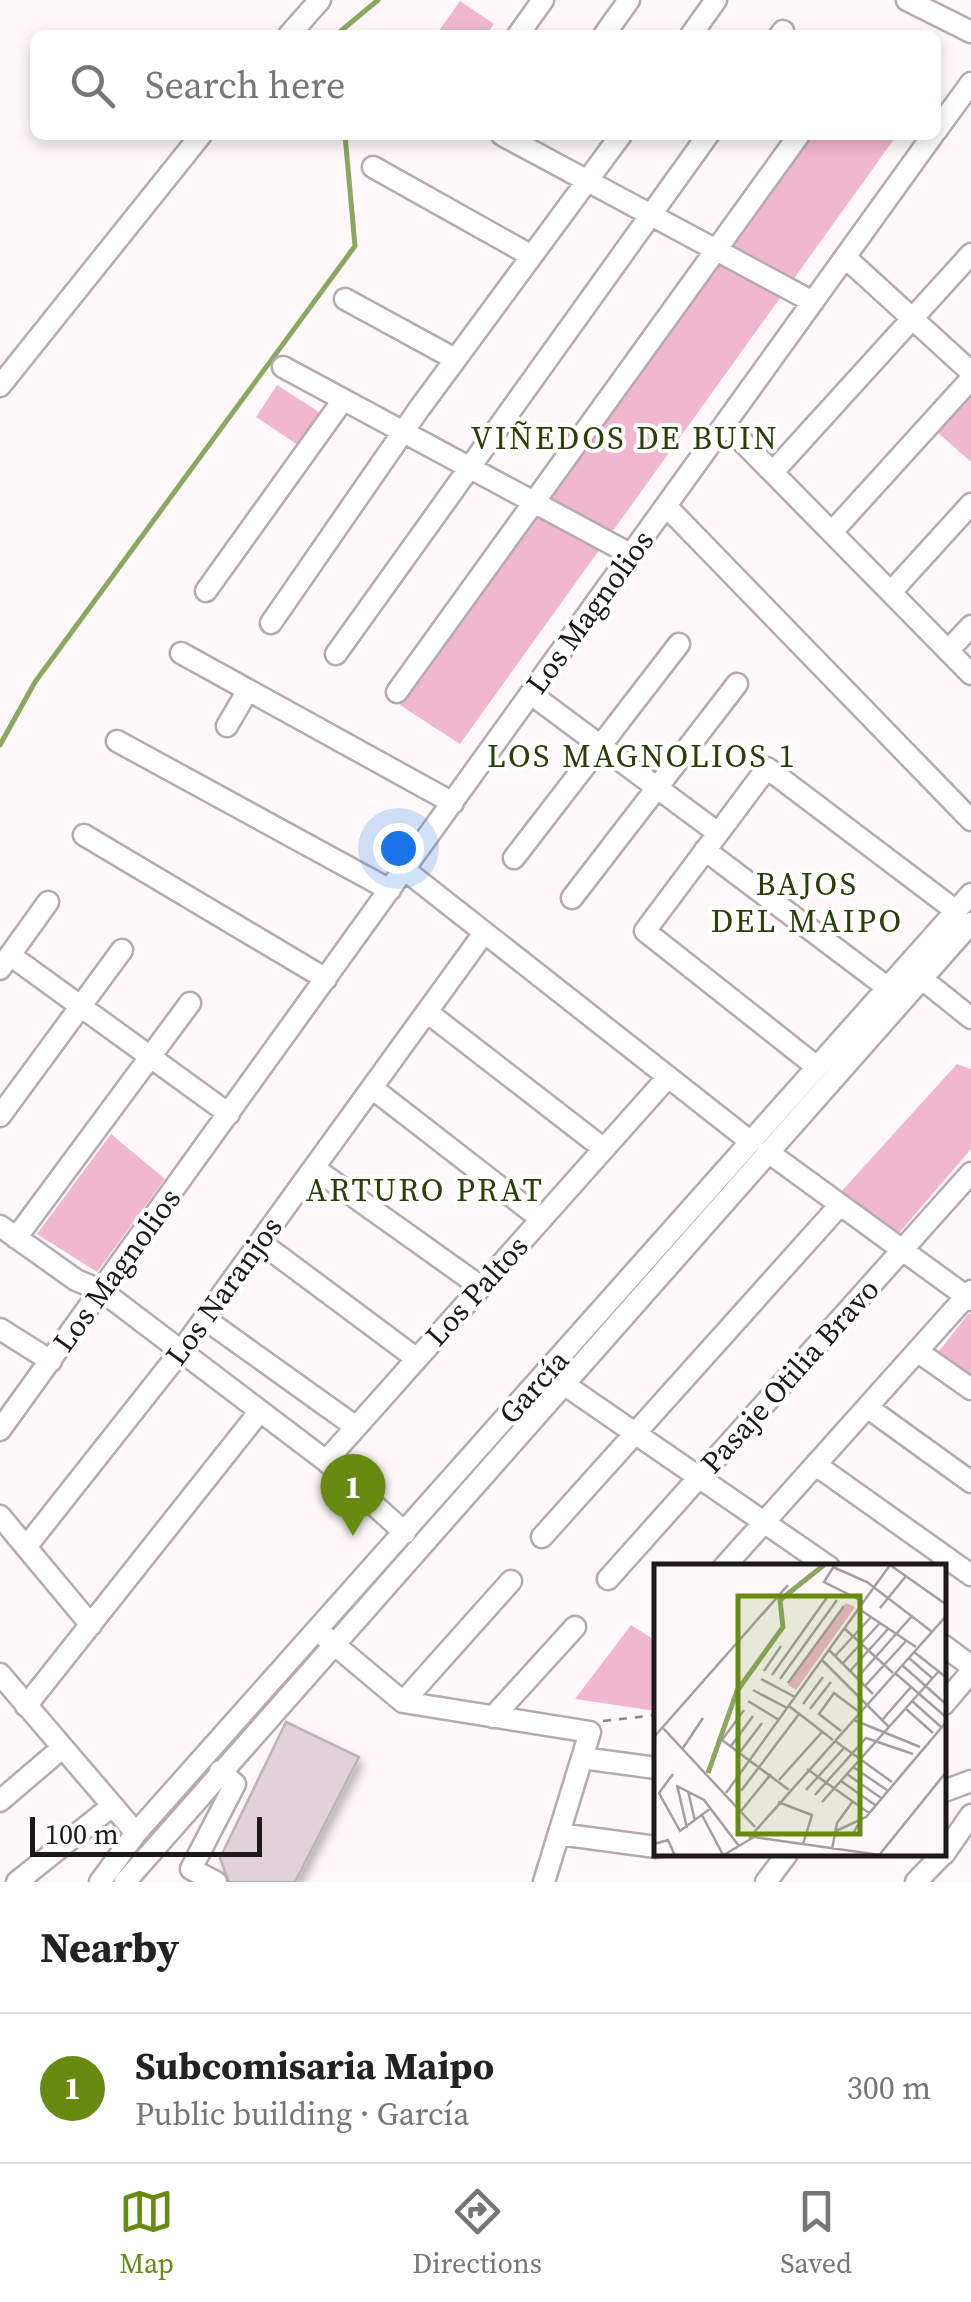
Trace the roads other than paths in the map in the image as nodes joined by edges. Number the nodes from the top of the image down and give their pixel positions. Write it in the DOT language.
graph roads {
  1 [pos="320,0"];
  2 [pos="543,0"];
  3 [pos="629,0"];
  4 [pos="716,0"];
  5 [pos="907,0"];
  6 [pos="293,30"];
  7 [pos="522,30"];
  8 [pos="608,30"];
  9 [pos="695,30"];
  10 [pos="971,32"];
  11 [pos="967,96"];
  12 [pos="941,126"];
  13 [pos="197,140"];
  14 [pos="616,140"];
  15 [pos="704,140"];
  16 [pos="795,140"];
  17 [pos="930,140"];
  18 [pos="529,141"];
  19 [pos="374,167"];
  20 [pos="586,180"];
  21 [pos="651,216"];
  22 [pos="716,250"];
  23 [pos="971,254"];
  24 [pos="530,256"];
  25 [pos="846,257"];
  26 [pos="345,299"];
  27 [pos="813,302"];
  28 [pos="913,319"];
  29 [pos="455,360"];
  30 [pos="282,368"];
  31 [pos="971,376"];
  32 [pos="0,386"];
  33 [pos="343,400"];
  34 [pos="725,424"];
  35 [pos="404,433"];
  36 [pos="470,468"];
  37 [pos="772,472"];
  38 [pos="534,502"];
  39 [pos="971,504"];
  40 [pos="666,506"];
  41 [pos="832,532"];
  42 [pos="632,554"];
  43 [pos="206,591"];
  44 [pos="891,592"];
  45 [pos="271,623"];
  46 [pos="971,626"];
  47 [pos="679,644"];
  48 [pos="948,651"];
  49 [pos="181,653"];
  50 [pos="336,654"];
  51 [pos="971,674"];
  52 [pos="738,684"];
  53 [pos="248,690"];
  54 [pos="397,692"];
  55 [pos="532,694"];
  56 [pos="228,726"];
  57 [pos="118,741"];
  58 [pos="600,745"];
  59 [pos="657,788"];
  60 [pos="453,803"];
  61 [pos="971,820"];
  62 [pos="84,835"];
  63 [pos="712,841"];
  64 [pos="514,858"];
  65 [pos="404,870"];
  66 [pos="390,890"];
  67 [pos="971,894"];
  68 [pos="572,898"];
  69 [pos="48,902"];
  70 [pos="963,917"];
  71 [pos="484,932"];
  72 [pos="122,950"];
  73 [pos="5,962"];
  74 [pos="921,978"];
  75 [pos="326,979"];
  76 [pos="888,988"];
  77 [pos="190,1003"];
  78 [pos="80,1007"];
  79 [pos="427,1012"];
  80 [pos="971,1018"];
  81 [pos="150,1058"];
  82 [pos="817,1067"];
  83 [pos="668,1078"];
  84 [pos="372,1088"];
  85 [pos="229,1114"];
  86 [pos="0,1116"];
  87 [pos="760,1147"];
  88 [pos="604,1149"];
  89 [pos="314,1168"];
  90 [pos="971,1173"];
  91 [pos="840,1205"];
  92 [pos="541,1219"];
  93 [pos="8,1232"];
  94 [pos="260,1242"];
  95 [pos="902,1250"];
  96 [pos="481,1288"];
  97 [pos="102,1291"];
  98 [pos="969,1296"];
  99 [pos="205,1318"];
  100 [pos="0,1330"];
  101 [pos="182,1351"];
  102 [pos="917,1352"];
  103 [pos="417,1359"];
  104 [pos="50,1361"];
  105 [pos="556,1378"];
  106 [pos="971,1388"];
  107 [pos="867,1408"];
  108 [pos="260,1410"];
  109 [pos="356,1427"];
  110 [pos="0,1430"];
  111 [pos="637,1434"];
  112 [pos="326,1461"];
  113 [pos="816,1465"];
  114 [pos="699,1477"];
  115 [pos="971,1482"];
  116 [pos="0,1516"];
  117 [pos="764,1522"];
  118 [pos="406,1533"];
  119 [pos="542,1537"];
  120 [pos="26,1547"];
  121 [pos="727,1564"];
  122 [pos="824,1564"];
  123 [pos="971,1575"];
  124 [pos="608,1579"];
  125 [pos="511,1581"];
  126 [pos="91,1624"];
  127 [pos="575,1627"];
  128 [pos="325,1637"];
  129 [pos="946,1648"];
  130 [pos="971,1669"];
  131 [pos="0,1674"];
  132 [pos="13,1700"];
  133 [pos="946,1701"];
  134 [pos="403,1702"];
  135 [pos="493,1716"];
  136 [pos="62,1748"];
  137 [pos="582,1758"];
  138 [pos="654,1768"];
  139 [pos="220,1771"];
  140 [pos="0,1801"];
  141 [pos="112,1806"];
  142 [pos="971,1815"];
  143 [pos="136,1833"];
  144 [pos="559,1834"];
  145 [pos="654,1848"];
  146 [pos="946,1850"];
  147 [pos="781,1857"];
  148 [pos="940,1857"];
  149 [pos="17,1882"];
  150 [pos="100,1882"];
  151 [pos="125,1882"];
  152 [pos="216,1882"];
  153 [pos="544,1882"];
  154 [pos="766,1882"];
  155 [pos="916,1882"];
  1 -- 6 [label="street"];
  2 -- 7 [label="street"];
  3 -- 8 [label="street"];
  4 -- 9 [label="street"];
  5 -- 10 [label="street"];
  11 -- 12 [label="street, Los Magnolios"];
  13 -- 32 [label="street"];
  14 -- 20 [label="street"];
  15 -- 21 [label="street"];
  16 -- 22 [label="street"];
  17 -- 25 [label="street, Los Magnolios"];
  18 -- 20 [label="street"];
  19 -- 24 [label="street"];
  20 -- 21 [label="street"];
  20 -- 24 [label="street"];
  21 -- 22 [label="street"];
  21 -- 36 [label="street"];
  22 -- 27 [label="street"];
  22 -- 38 [label="street"];
  23 -- 28 [label="street"];
  24 -- 29 [label="street"];
  25 -- 27 [label="street, Los Magnolios"];
  25 -- 28 [label="street"];
  26 -- 29 [label="street"];
  27 -- 34 [label="street, Los Magnolios"];
  28 -- 31 [label="street"];
  28 -- 37 [label="street"];
  29 -- 35 [label="street"];
  30 -- 33 [label="street"];
  31 -- 41 [label="street"];
  33 -- 35 [label="street"];
  33 -- 43 [label="street"];
  34 -- 37 [label="street"];
  34 -- 40 [label="street, Los Magnolios"];
  35 -- 36 [label="street"];
  35 -- 45 [label="street"];
  36 -- 38 [label="street"];
  36 -- 50 [label="street"];
  37 -- 41 [label="street"];
  38 -- 42 [label="street"];
  38 -- 54 [label="street"];
  39 -- 44 [label="street"];
  40 -- 42 [label="street, Los Magnolios"];
  40 -- 61 [label="street"];
  41 -- 44 [label="street"];
  42 -- 55 [label="street, Los Magnolios"];
  44 -- 48 [label="street"];
  46 -- 48 [label="street"];
  47 -- 58 [label="street"];
  48 -- 51 [label="street"];
  49 -- 53 [label="street"];
  52 -- 59 [label="street"];
  53 -- 56 [label="street"];
  53 -- 60 [label="street"];
  55 -- 58 [label="street"];
  55 -- 60 [label="street, Los Magnolios"];
  57 -- 66 [label="street"];
  58 -- 59 [label="street"];
  58 -- 64 [label="street"];
  59 -- 63 [label="street"];
  59 -- 68 [label="street"];
  60 -- 65 [label="street, Los Magnolios"];
  62 -- 75 [label="street"];
  63 -- 70 [label="street"];
  63 -- 76 [label="street"];
  63 -- 82 [label="street"];
  65 -- 66 [label="street, Los Magnolios"];
  65 -- 71 [label="street"];
  66 -- 75 [label="street, Los Magnolios"];
  67 -- 70 [label="street, García"];
  69 -- 73 [label="street"];
  70 -- 74 [label="street, García"];
  70 -- 76 [label="street, García"];
  71 -- 79 [label="street, Los Naranjos"];
  71 -- 83 [label="street"];
  72 -- 78 [label="street"];
  73 -- 78 [label="street"];
  74 -- 80 [label="street"];
  74 -- 87 [label="street, García"];
  75 -- 85 [label="street, Los Magnolios"];
  76 -- 82 [label="street, García"];
  77 -- 81 [label="street"];
  78 -- 81 [label="street"];
  78 -- 86 [label="street"];
  79 -- 84 [label="street, Los Naranjos"];
  79 -- 88 [label="street"];
  81 -- 85 [label="street"];
  81 -- 93 [label="street"];
  82 -- 87 [label="street, García"];
  83 -- 87 [label="street"];
  83 -- 88 [label="street, Los Paltos"];
  84 -- 89 [label="street, Los Naranjos"];
  84 -- 92 [label="street"];
  85 -- 97 [label="street, Los Magnolios"];
  87 -- 91 [label="street"];
  87 -- 105 [label="street, García"];
  88 -- 92 [label="street, Los Paltos"];
  89 -- 94 [label="street, Los Naranjos"];
  89 -- 96 [label="street"];
  90 -- 95 [label="street, Pasaje Otilia Bravo"];
  91 -- 95 [label="street"];
  91 -- 111 [label="street"];
  92 -- 96 [label="street, Los Paltos"];
  93 -- 97 [label="street"];
  94 -- 99 [label="street, Los Naranjos"];
  94 -- 103 [label="street"];
  95 -- 98 [label="street"];
  95 -- 114 [label="street, Pasaje Otilia Bravo"];
  96 -- 103 [label="street, Los Paltos"];
  97 -- 101 [label="street"];
  97 -- 104 [label="street, Los Magnolios"];
  98 -- 102 [label="street"];
  99 -- 101 [label="street, Los Naranjos"];
  99 -- 109 [label="street"];
  100 -- 104 [label="street"];
  101 -- 108 [label="street"];
  101 -- 120 [label="street, Los Naranjos"];
  102 -- 106 [label="street"];
  102 -- 107 [label="street"];
  103 -- 109 [label="street, Los Paltos"];
  104 -- 110 [label="street, Los Magnolios"];
  105 -- 111 [label="street"];
  105 -- 118 [label="street, García"];
  105 -- 128 [label="street, García"];
  107 -- 113 [label="street"];
  107 -- 115 [label="street"];
  108 -- 112 [label="street"];
  108 -- 126 [label="street"];
  109 -- 112 [label="street, Los Paltos"];
  111 -- 114 [label="street"];
  111 -- 119 [label="street"];
  112 -- 118 [label="street"];
  113 -- 117 [label="street"];
  113 -- 123 [label="street"];
  114 -- 117 [label="street"];
  114 -- 124 [label="street, Pasaje Otilia Bravo"];
  116 -- 120 [label="street"];
  117 -- 121 [label="street"];
  117 -- 122 [label="street"];
  118 -- 128 [label="street, García"];
  120 -- 126 [label="street"];
  125 -- 134 [label="street"];
  126 -- 132 [label="street"];
  127 -- 135 [label="street"];
  128 -- 134 [label="street"];
  128 -- 139 [label="street, García"];
  128 -- 143 [label="street, García"];
  129 -- 130 [label="street"];
  130 -- 133 [label="street"];
  131 -- 132 [label="street"];
  132 -- 136 [label="street"];
  134 -- 135 [label="street"];
  135 -- 137 [label="street"];
  136 -- 140 [label="street"];
  136 -- 141 [label="street"];
  137 -- 138 [label="street"];
  137 -- 144 [label="street"];
  139 -- 151 [label="street, García"];
  139 -- 152 [label="street"];
  141 -- 143 [label="street"];
  141 -- 149 [label="street"];
  142 -- 146 [label="street"];
  143 -- 150 [label="street, García"];
  144 -- 145 [label="street"];
  144 -- 153 [label="street"];
  147 -- 154 [label="street"];
  148 -- 155 [label="street"];
}
